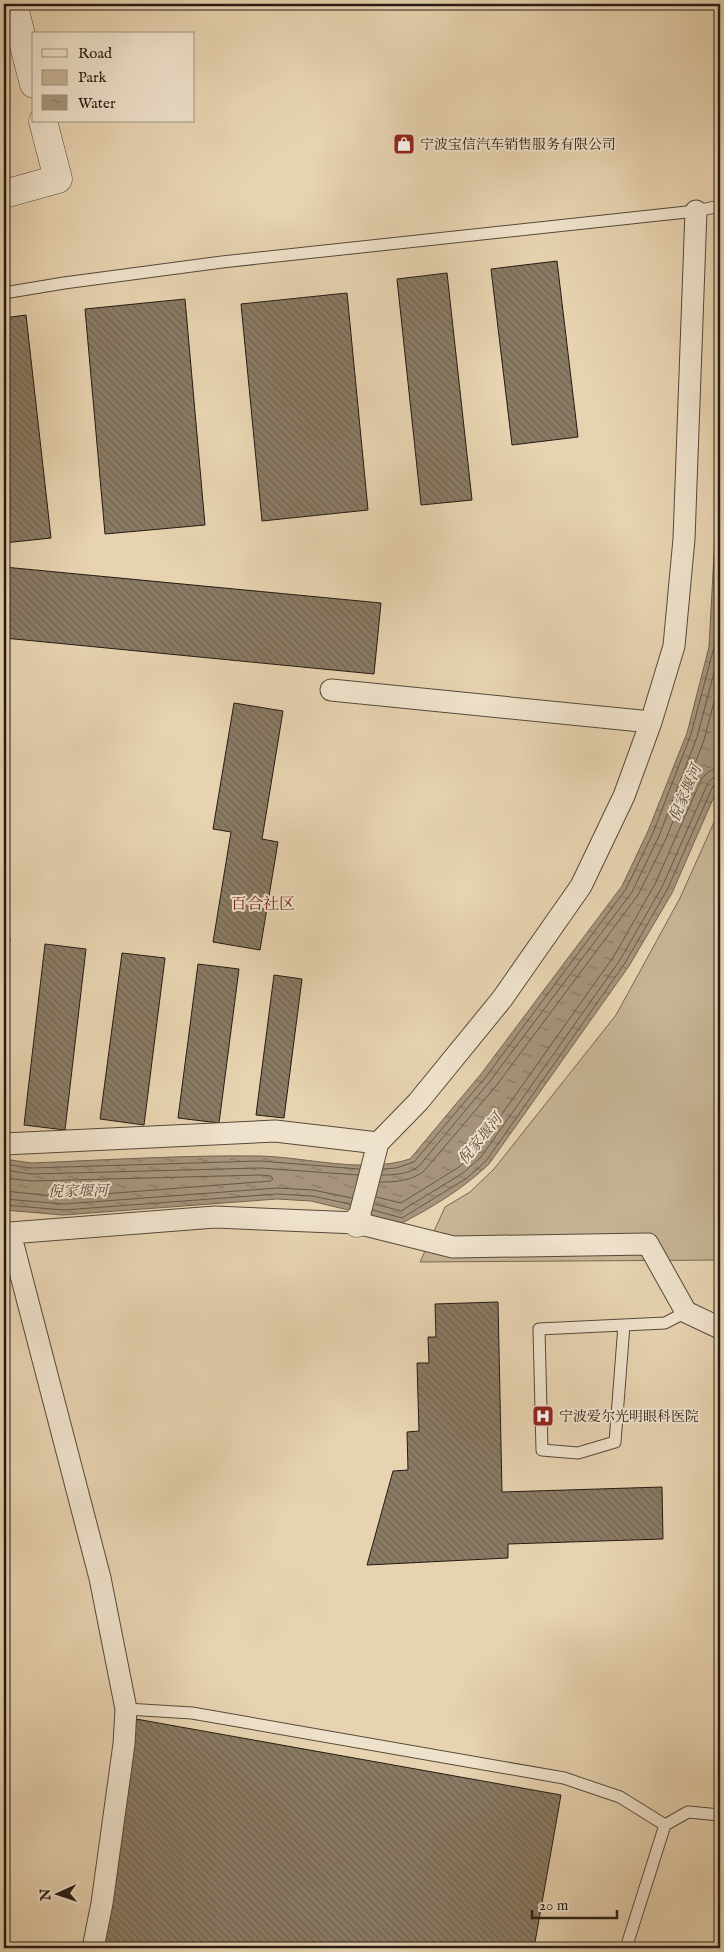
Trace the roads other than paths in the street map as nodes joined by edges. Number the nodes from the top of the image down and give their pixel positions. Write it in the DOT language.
graph roads {
  1 [pos="13,4"];
  2 [pos="32,76"];
  3 [pos="43,122"];
  4 [pos="4,194"];
  5 [pos="720,206"];
  6 [pos="696,210"];
  7 [pos="4,293"];
  8 [pos="331,690"];
  9 [pos="651,722"];
  10 [pos="4,1144"];
  11 [pos="378,1144"];
  12 [pos="358,1222"];
  13 [pos="7,1232"];
  14 [pos="686,1312"];
  15 [pos="624,1325"];
  16 [pos="720,1328"];
  17 [pos="126,1708"];
  18 [pos="720,1814"];
  19 [pos="665,1824"];
  20 [pos="93,1948"];
  21 [pos="626,1948"];
  1 -- 2 [label="street"];
  3 -- 4 [label="street"];
  5 -- 6 [label="lane"];
  6 -- 7 [label="lane"];
  6 -- 9 [label="street"];
  8 -- 9 [label="street"];
  9 -- 11 [label="street"];
  10 -- 11 [label="street"];
  11 -- 12 [label="street"];
  12 -- 13 [label="street"];
  12 -- 14 [label="street"];
  13 -- 17 [label="street"];
  14 -- 15 [label="lane"];
  14 -- 16 [label="street"];
  15 -- 15 [label="lane"];
  17 -- 19 [label="lane"];
  17 -- 20 [label="street"];
  18 -- 19 [label="lane"];
  19 -- 21 [label="lane"];
}
